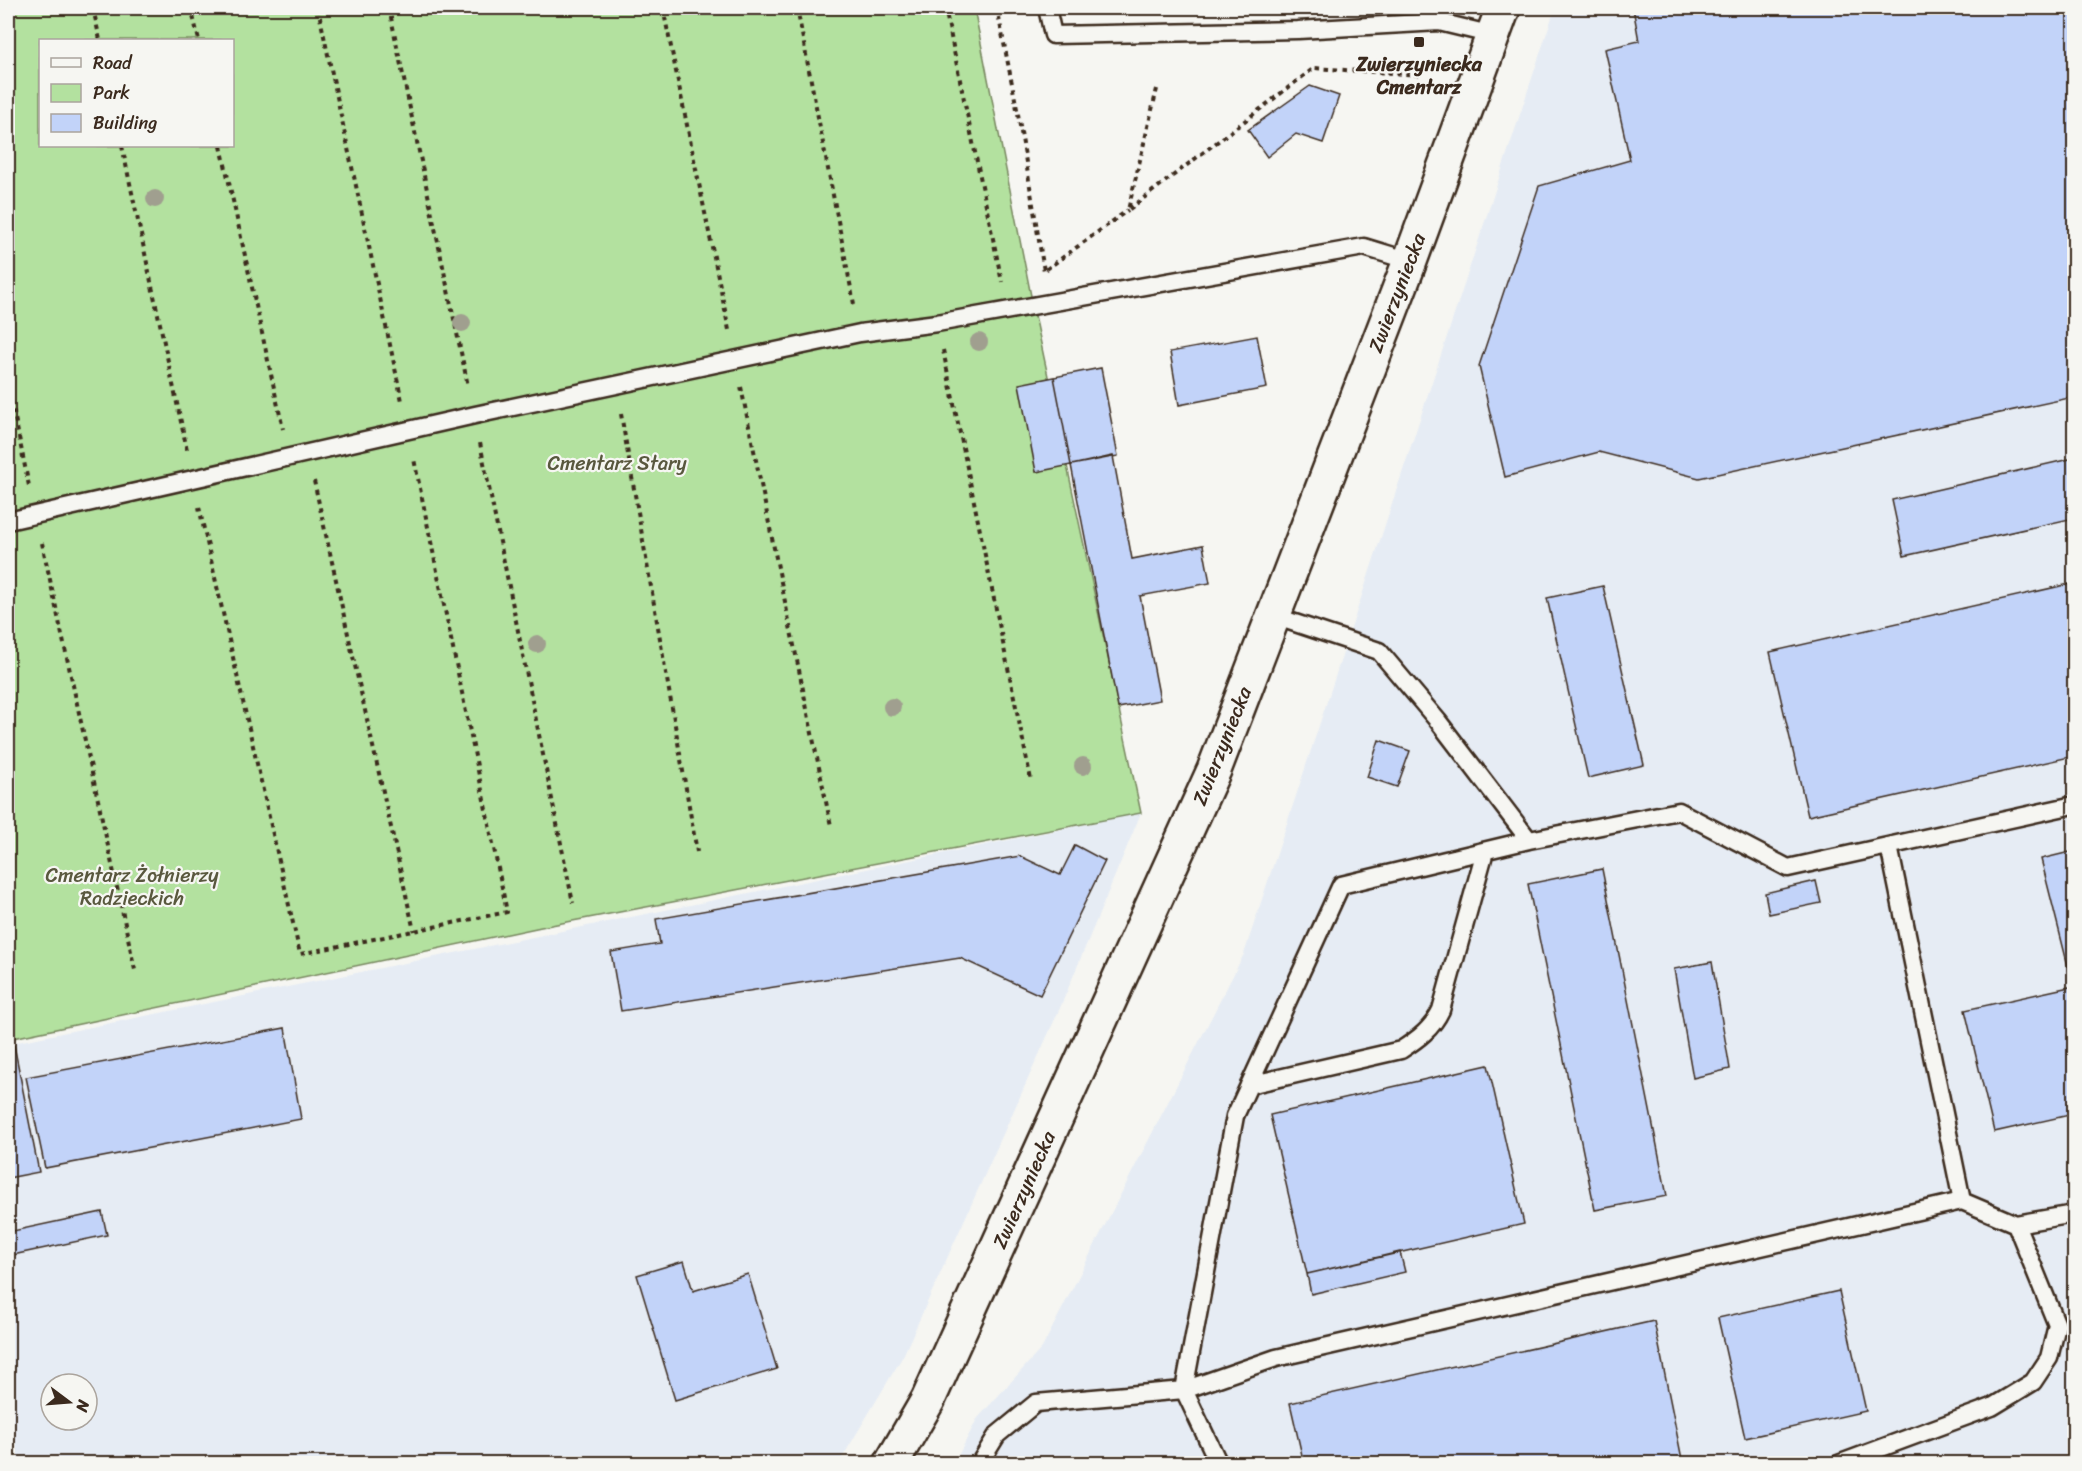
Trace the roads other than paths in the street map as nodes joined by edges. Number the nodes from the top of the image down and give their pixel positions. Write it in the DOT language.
graph roads {
  1 [pos="1047,8"];
  2 [pos="1498,21"];
  3 [pos="1410,261"];
  4 [pos="8,521"];
  5 [pos="1274,616"];
  6 [pos="2074,806"];
  7 [pos="1529,840"];
  8 [pos="1889,846"];
  9 [pos="1485,851"];
  10 [pos="1249,1085"];
  11 [pos="1962,1201"];
  12 [pos="2074,1214"];
  13 [pos="2016,1224"];
  14 [pos="1184,1390"];
  15 [pos="891,1464"];
  16 [pos="979,1464"];
  17 [pos="1219,1464"];
  18 [pos="1838,1464"];
  1 -- 2 [label="lane"];
  2 -- 3 [label="street, Zwierzyniecka"];
  3 -- 4 [label="lane"];
  3 -- 5 [label="street, Zwierzyniecka"];
  5 -- 7 [label="lane"];
  5 -- 15 [label="street, Zwierzyniecka"];
  6 -- 8 [label="lane"];
  7 -- 8 [label="lane"];
  7 -- 9 [label="lane"];
  8 -- 11 [label="lane"];
  9 -- 10 [label="lane"];
  9 -- 10 [label="lane"];
  10 -- 14 [label="lane"];
  11 -- 13 [label="lane"];
  11 -- 14 [label="lane"];
  12 -- 13 [label="lane"];
  13 -- 18 [label="lane"];
  14 -- 16 [label="lane"];
  14 -- 17 [label="lane"];
}
